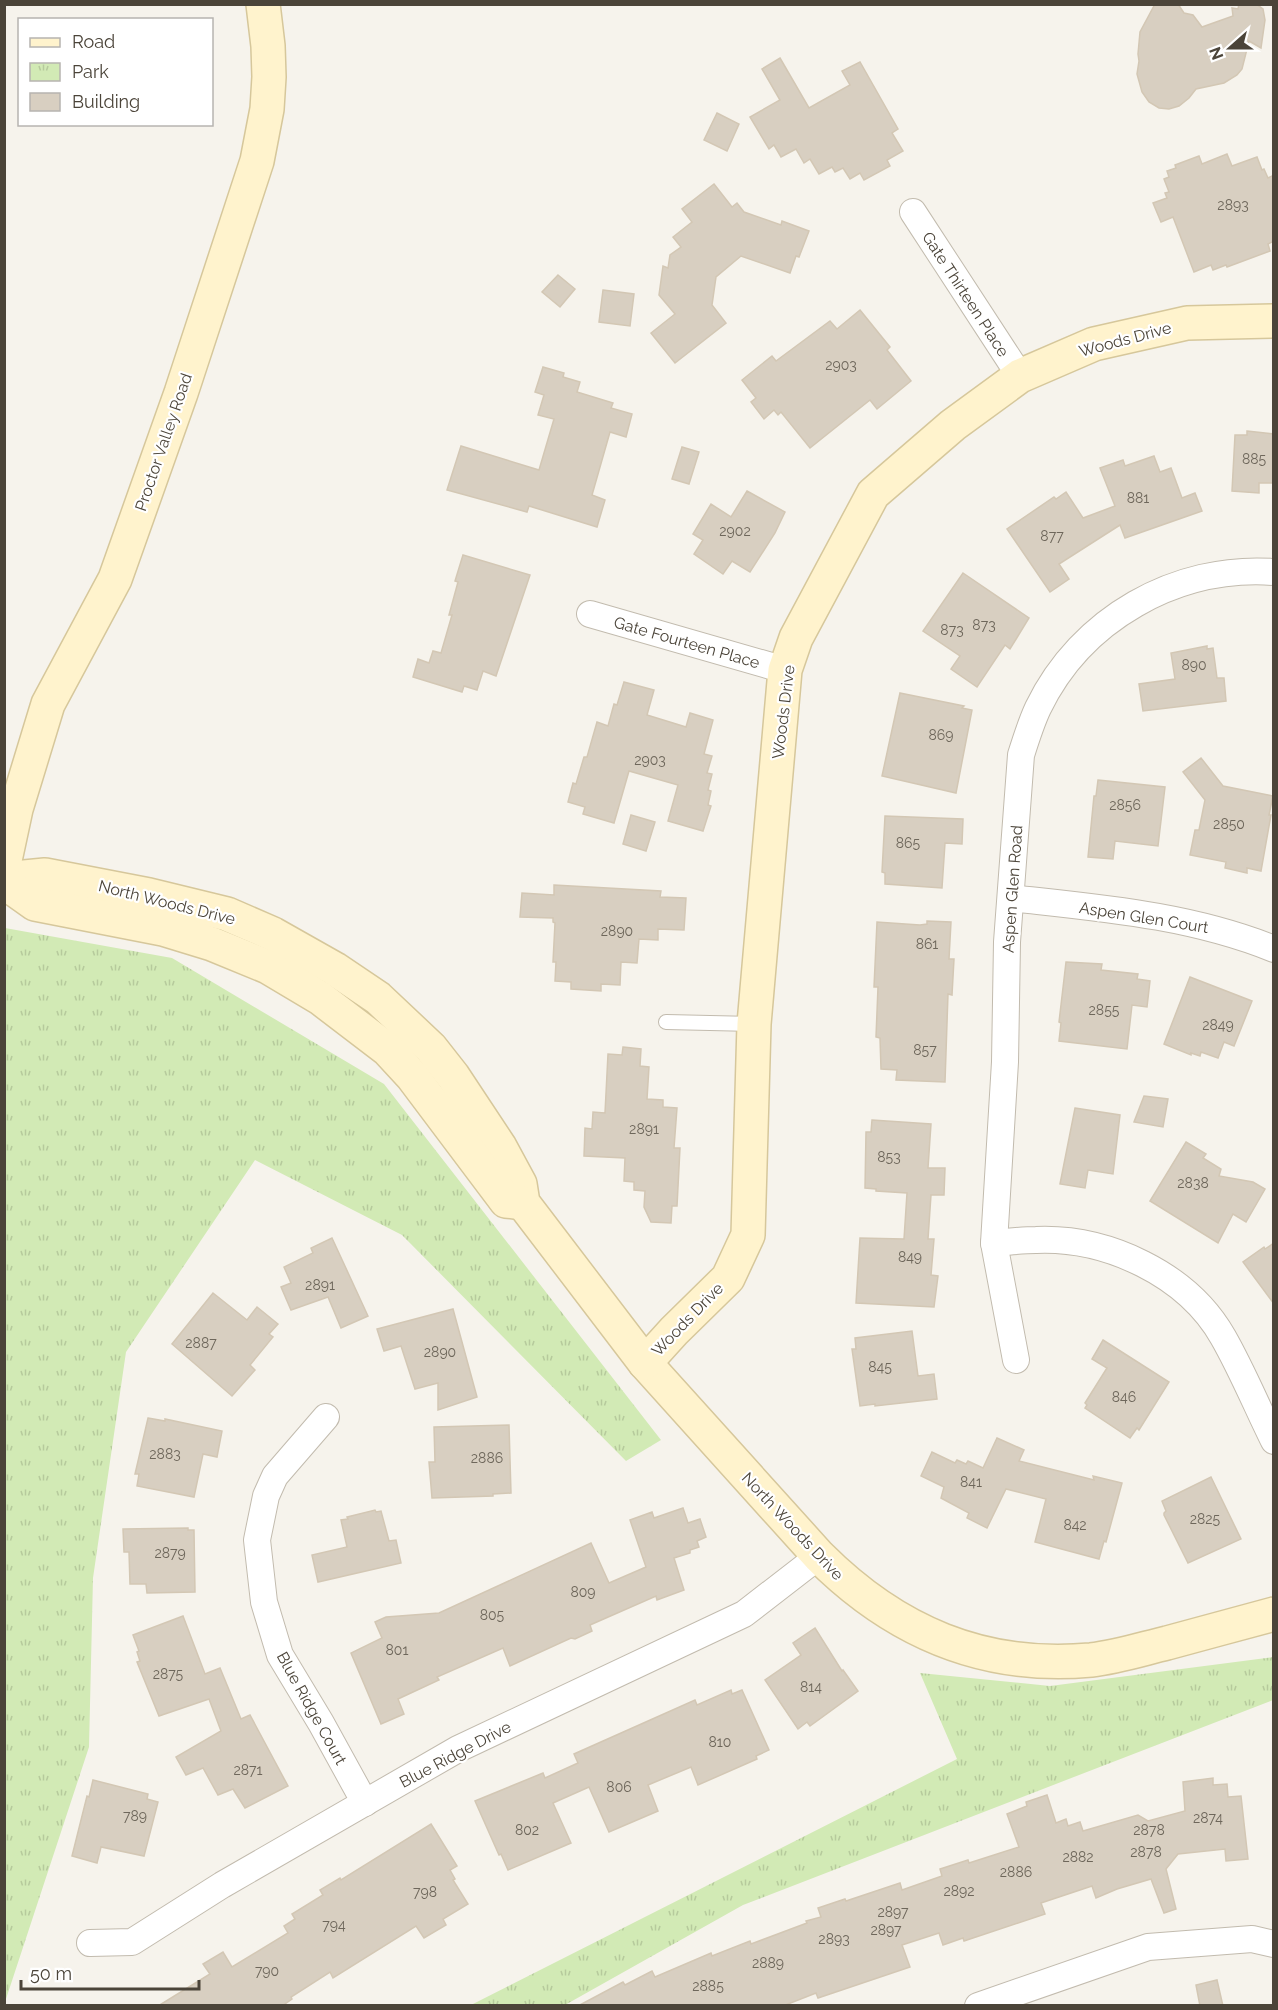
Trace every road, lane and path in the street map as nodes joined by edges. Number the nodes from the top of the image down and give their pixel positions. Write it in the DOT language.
graph roads {
  1 [pos="262,4"];
  2 [pos="913,212"];
  3 [pos="1274,321"];
  4 [pos="1020,376"];
  5 [pos="1274,572"];
  6 [pos="590,614"];
  7 [pos="785,670"];
  8 [pos="4,865"];
  9 [pos="4,881"];
  10 [pos="1011,898"];
  11 [pos="1274,949"];
  12 [pos="666,1022"];
  13 [pos="754,1024"];
  14 [pos="994,1244"];
  15 [pos="1016,1360"];
  16 [pos="645,1363"];
  17 [pos="326,1417"];
  18 [pos="1274,1441"];
  19 [pos="819,1556"];
  20 [pos="1274,1614"];
  21 [pos="365,1803"];
  22 [pos="90,1943"];
  23 [pos="1274,1944"];
  24 [pos="978,2006"];
  1 -- 8 [label="street, Proctor Valley Road"];
  2 -- 4 [label="street, Gate Thirteen Place"];
  3 -- 4 [label="street, Woods Drive"];
  4 -- 7 [label="street, Woods Drive"];
  5 -- 10 [label="street, Aspen Glen Road"];
  6 -- 7 [label="street, Gate Fourteen Place"];
  7 -- 13 [label="street, Woods Drive"];
  9 -- 16 [label="street, North Woods Drive"];
  10 -- 11 [label="street, Aspen Glen Court"];
  10 -- 14 [label="street, Aspen Glen Road"];
  12 -- 13 [label="lane"];
  13 -- 16 [label="street, Woods Drive"];
  14 -- 15 [label="street, Aspen Glen Road"];
  14 -- 18 [label="street"];
  16 -- 19 [label="street, North Woods Drive"];
  17 -- 21 [label="street, Blue Ridge Court"];
  19 -- 20 [label="street, North Woods Drive"];
  19 -- 21 [label="street, Blue Ridge Drive"];
  21 -- 22 [label="street, Blue Ridge Drive"];
  23 -- 24 [label="street"];
}
